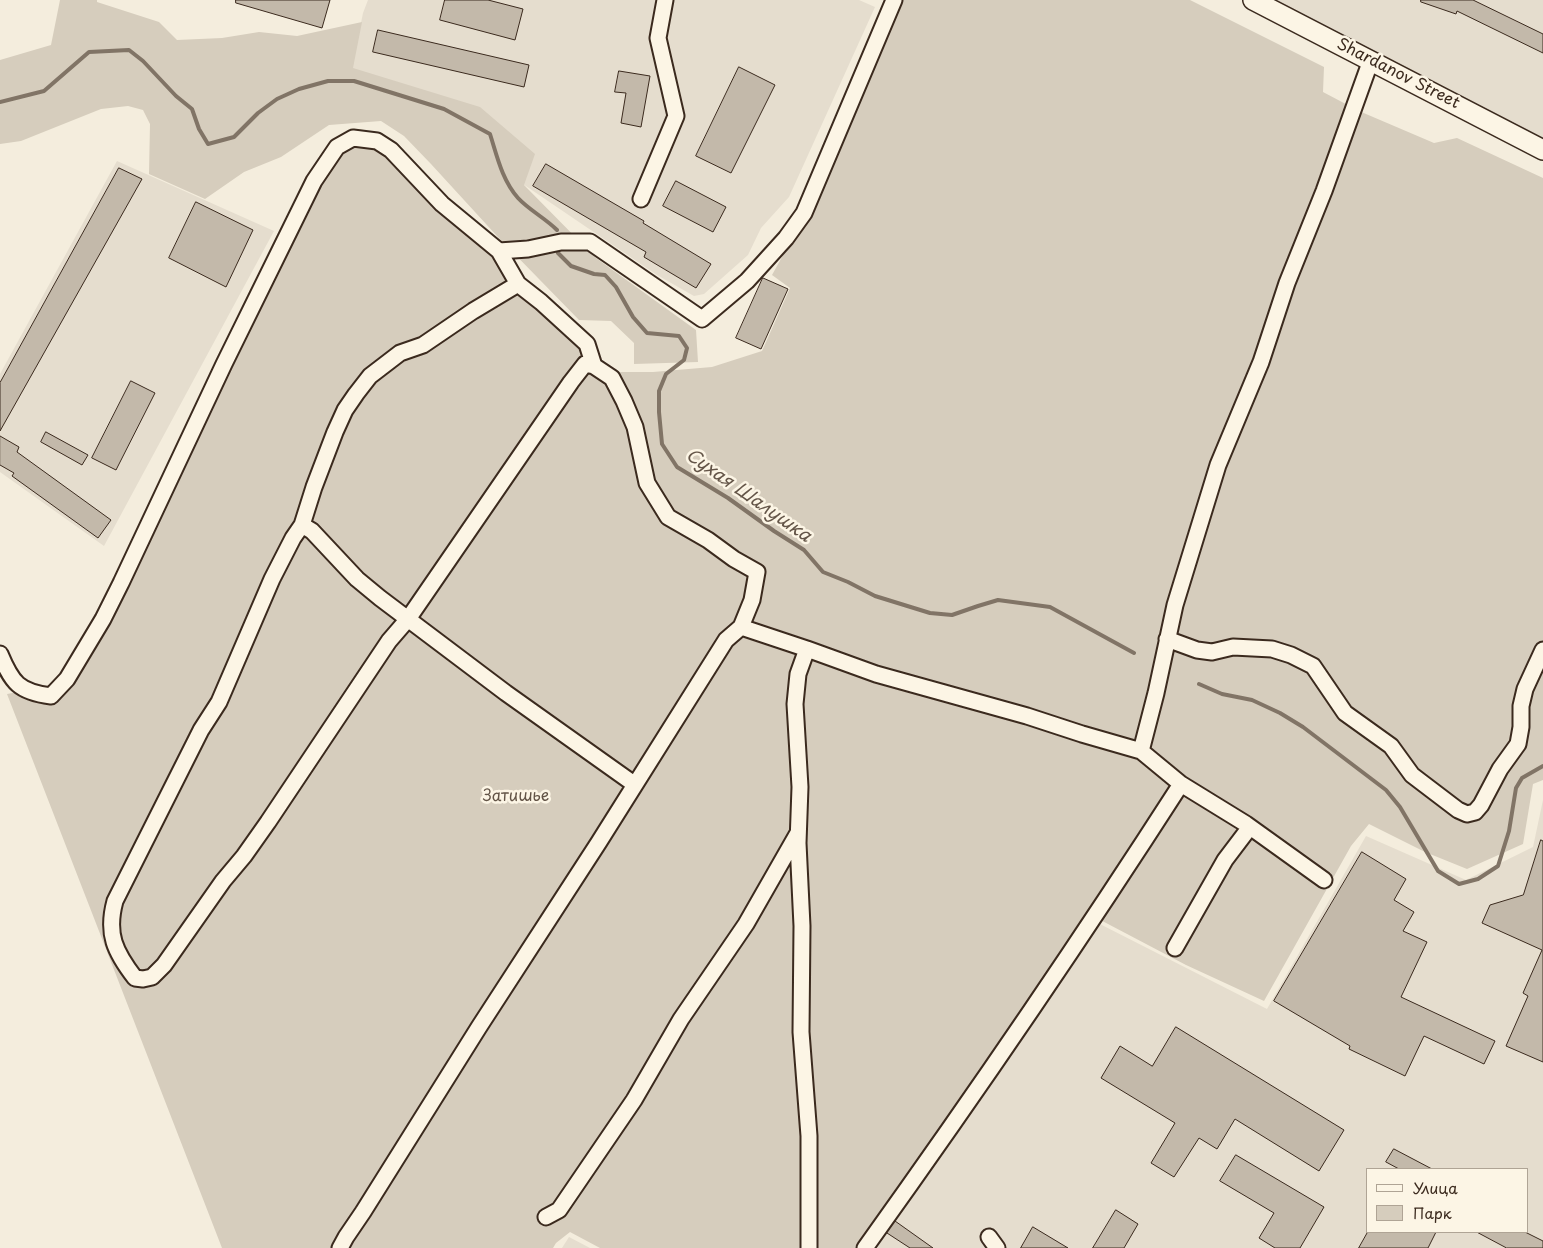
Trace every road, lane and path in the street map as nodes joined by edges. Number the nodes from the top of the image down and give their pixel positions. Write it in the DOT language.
graph roads {
  1 [pos="664,0"];
  2 [pos="894,0"];
  3 [pos="1253,0"];
  4 [pos="1371,60"];
  5 [pos="1543,150"];
  6 [pos="642,199"];
  7 [pos="499,251"];
  8 [pos="518,284"];
  9 [pos="594,366"];
  10 [pos="302,525"];
  11 [pos="408,619"];
  12 [pos="741,627"];
  13 [pos="1167,639"];
  14 [pos="807,649"];
  15 [pos="1543,650"];
  16 [pos="0,654"];
  17 [pos="1141,750"];
  18 [pos="634,784"];
  19 [pos="1181,784"];
  20 [pos="1250,827"];
  21 [pos="798,833"];
  22 [pos="1324,880"];
  23 [pos="1175,948"];
  24 [pos="546,1216"];
  25 [pos="340,1248"];
  26 [pos="809,1248"];
  27 [pos="865,1248"];
  1 -- 6 [label="lane"];
  2 -- 7 [label="lane"];
  3 -- 4 [label="main road, Shardanov Street"];
  4 -- 5 [label="main road, Shardanov Street"];
  4 -- 13 [label="lane"];
  7 -- 8 [label="lane"];
  7 -- 16 [label="lane"];
  8 -- 9 [label="lane"];
  8 -- 10 [label="lane"];
  9 -- 11 [label="lane"];
  9 -- 12 [label="lane"];
  10 -- 11 [label="lane"];
  10 -- 11 [label="lane"];
  11 -- 18 [label="lane"];
  12 -- 14 [label="lane"];
  12 -- 18 [label="lane"];
  13 -- 15 [label="lane"];
  13 -- 17 [label="lane"];
  14 -- 17 [label="lane"];
  14 -- 21 [label="lane"];
  17 -- 19 [label="lane"];
  18 -- 25 [label="lane"];
  19 -- 20 [label="lane"];
  19 -- 27 [label="lane"];
  20 -- 22 [label="lane"];
  20 -- 23 [label="lane"];
  21 -- 24 [label="lane"];
  21 -- 26 [label="lane"];
}
